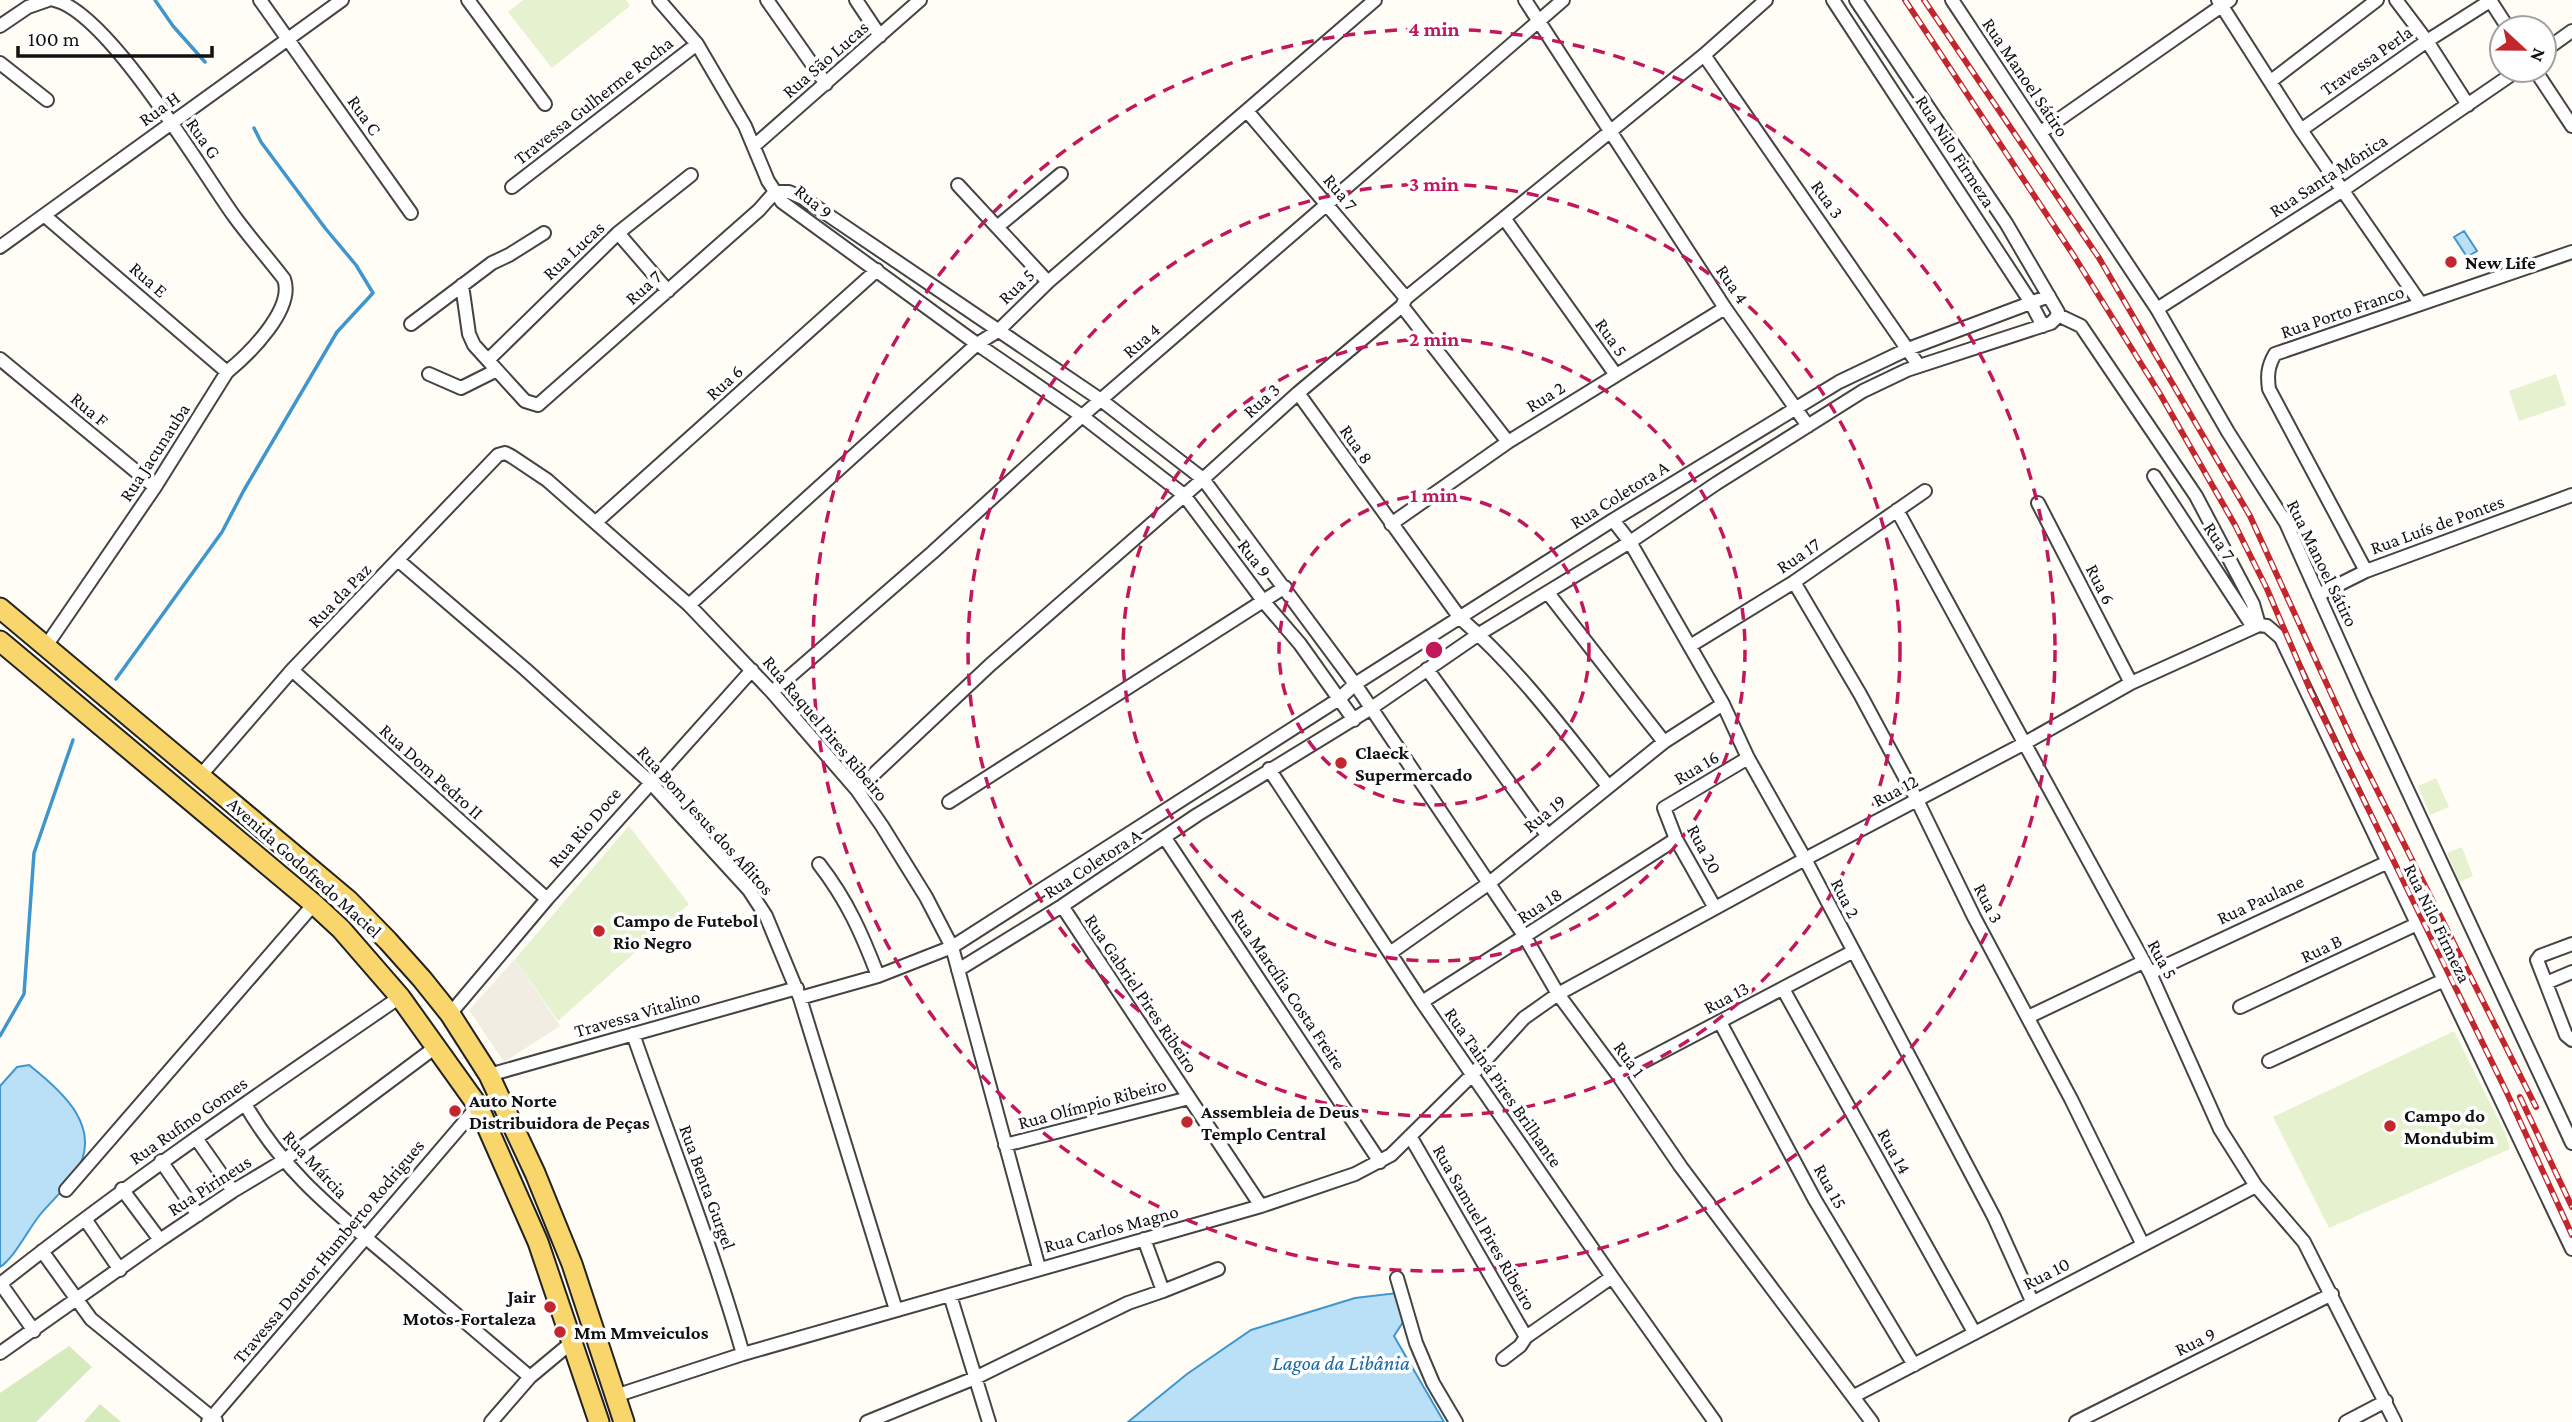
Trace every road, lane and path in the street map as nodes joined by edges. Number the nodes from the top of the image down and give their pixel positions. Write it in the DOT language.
graph roads {
  1 [pos="48,0"];
  2 [pos="54,0"];
  3 [pos="260,0"];
  4 [pos="342,0"];
  5 [pos="468,0"];
  6 [pos="767,0"];
  7 [pos="856,0"];
  8 [pos="920,0"];
  9 [pos="1375,0"];
  10 [pos="1525,0"];
  11 [pos="1563,0"];
  12 [pos="1766,0"];
  13 [pos="1833,0"];
  14 [pos="1856,0"];
  15 [pos="1952,0"];
  16 [pos="2377,0"];
  17 [pos="2396,0"];
  18 [pos="2490,0"];
  19 [pos="666,2"];
  20 [pos="2223,2"];
  21 [pos="1538,20"];
  22 [pos="0,26"];
  23 [pos="880,36"];
  24 [pos="288,39"];
  25 [pos="2427,41"];
  26 [pos="697,44"];
  27 [pos="1704,55"];
  28 [pos="0,63"];
  29 [pos="2271,81"];
  30 [pos="826,84"];
  31 [pos="2498,84"];
  32 [pos="2544,84"];
  33 [pos="47,100"];
  34 [pos="545,104"];
  35 [pos="2468,105"];
  36 [pos="1247,111"];
  37 [pos="170,123"];
  38 [pos="2572,126"];
  39 [pos="2301,130"];
  40 [pos="1609,131"];
  41 [pos="2041,132"];
  42 [pos="754,146"];
  43 [pos="1061,174"];
  44 [pos="691,175"];
  45 [pos="770,182"];
  46 [pos="958,185"];
  47 [pos="512,187"];
  48 [pos="2343,190"];
  49 [pos="1328,205"];
  50 [pos="411,213"];
  51 [pos="45,216"];
  52 [pos="1504,218"];
  53 [pos="997,227"];
  54 [pos="544,233"];
  55 [pos="618,233"];
  56 [pos="0,247"];
  57 [pos="2572,252"];
  58 [pos="877,270"];
  59 [pos="284,279"];
  60 [pos="1048,282"];
  61 [pos="462,285"];
  62 [pos="667,291"];
  63 [pos="2049,296"];
  64 [pos="2030,301"];
  65 [pos="1404,302"];
  66 [pos="2421,304"];
  67 [pos="1725,308"];
  68 [pos="2157,309"];
  69 [pos="2057,317"];
  70 [pos="411,324"];
  71 [pos="2043,326"];
  72 [pos="998,331"];
  73 [pos="977,344"];
  74 [pos="1908,349"];
  75 [pos="0,359"];
  76 [pos="492,365"];
  77 [pos="1919,366"];
  78 [pos="227,372"];
  79 [pos="429,374"];
  80 [pos="1615,374"];
  81 [pos="1298,393"];
  82 [pos="1101,400"];
  83 [pos="1796,407"];
  84 [pos="1082,416"];
  85 [pos="1808,426"];
  86 [pos="1508,442"];
  87 [pos="511,456"];
  88 [pos="2154,476"];
  89 [pos="1203,479"];
  90 [pos="155,487"];
  91 [pos="1925,491"];
  92 [pos="1184,495"];
  93 [pos="2572,495"];
  94 [pos="2038,503"];
  95 [pos="1897,510"];
  96 [pos="1613,520"];
  97 [pos="596,522"];
  98 [pos="1391,524"];
  99 [pos="1630,542"];
  100 [pos="399,561"];
  101 [pos="2366,571"];
  102 [pos="1794,582"];
  103 [pos="1285,587"];
  104 [pos="1548,593"];
  105 [pos="2318,595"];
  106 [pos="1264,602"];
  107 [pos="690,605"];
  108 [pos="0,608"];
  109 [pos="1460,618"];
  110 [pos="2256,626"];
  111 [pos="1479,634"];
  112 [pos="0,640"];
  113 [pos="46,646"];
  114 [pos="1690,646"];
  115 [pos="1427,669"];
  116 [pos="292,670"];
  117 [pos="752,670"];
  118 [pos="2131,683"];
  119 [pos="1355,684"];
  120 [pos="772,692"];
  121 [pos="1339,699"];
  122 [pos="1723,704"];
  123 [pos="1370,709"];
  124 [pos="1354,720"];
  125 [pos="1664,742"];
  126 [pos="2025,743"];
  127 [pos="1748,758"];
  128 [pos="1232,767"];
  129 [pos="1269,769"];
  130 [pos="201,775"];
  131 [pos="650,782"];
  132 [pos="1244,785"];
  133 [pos="1608,786"];
  134 [pos="857,790"];
  135 [pos="1917,800"];
  136 [pos="949,802"];
  137 [pos="1664,808"];
  138 [pos="1547,835"];
  139 [pos="1165,838"];
  140 [pos="1676,839"];
  141 [pos="1805,859"];
  142 [pos="2388,862"];
  143 [pos="819,864"];
  144 [pos="1488,884"];
  145 [pos="547,899"];
  146 [pos="314,904"];
  147 [pos="1062,906"];
  148 [pos="1715,908"];
  149 [pos="2417,924"];
  150 [pos="1525,937"];
  151 [pos="2572,944"];
  152 [pos="952,947"];
  153 [pos="1852,951"];
  154 [pos="1390,953"];
  155 [pos="2146,967"];
  156 [pos="958,970"];
  157 [pos="2572,972"];
  158 [pos="878,976"];
  159 [pos="2444,979"];
  160 [pos="2546,983"];
  161 [pos="1783,989"];
  162 [pos="798,993"];
  163 [pos="1558,994"];
  164 [pos="400,997"];
  165 [pos="1422,1002"];
  166 [pos="2240,1007"];
  167 [pos="450,1014"];
  168 [pos="2028,1017"];
  169 [pos="1720,1022"];
  170 [pos="633,1034"];
  171 [pos="2570,1034"];
  172 [pos="437,1046"];
  173 [pos="2269,1061"];
  174 [pos="489,1075"];
  175 [pos="1472,1075"];
  176 [pos="1618,1075"];
  177 [pos="1189,1098"];
  178 [pos="245,1104"];
  179 [pos="478,1106"];
  180 [pos="1410,1136"];
  181 [pos="196,1138"];
  182 [pos="2572,1143"];
  183 [pos="1005,1145"];
  184 [pos="161,1161"];
  185 [pos="283,1161"];
  186 [pos="1380,1162"];
  187 [pos="2256,1186"];
  188 [pos="122,1189"];
  189 [pos="66,1190"];
  190 [pos="233,1191"];
  191 [pos="1261,1206"];
  192 [pos="198,1215"];
  193 [pos="85,1219"];
  194 [pos="366,1238"];
  195 [pos="1144,1239"];
  196 [pos="160,1240"];
  197 [pos="2143,1245"];
  198 [pos="2572,1249"];
  199 [pos="42,1251"];
  200 [pos="1039,1268"];
  201 [pos="1218,1269"];
  202 [pos="120,1270"];
  203 [pos="1612,1277"];
  204 [pos="1397,1278"];
  205 [pos="1163,1291"];
  206 [pos="2332,1294"];
  207 [pos="950,1295"];
  208 [pos="76,1300"];
  209 [pos="2032,1301"];
  210 [pos="896,1310"];
  211 [pos="34,1331"];
  212 [pos="1974,1332"];
  213 [pos="1526,1337"];
  214 [pos="572,1342"];
  215 [pos="0,1353"];
  216 [pos="743,1354"];
  217 [pos="1503,1359"];
  218 [pos="1914,1365"];
  219 [pos="530,1377"];
  220 [pos="975,1378"];
  221 [pos="615,1396"];
  222 [pos="1854,1396"];
  223 [pos="2386,1401"];
  224 [pos="212,1420"];
  225 [pos="491,1422"];
  226 [pos="599,1422"];
  227 [pos="624,1422"];
  228 [pos="867,1422"];
  229 [pos="989,1422"];
  230 [pos="1456,1422"];
  231 [pos="1715,1422"];
  232 [pos="1872,1422"];
  233 [pos="2077,1422"];
  234 [pos="2346,1422"];
  235 [pos="2396,1422"];
  1 -- 22 [label="street"];
  2 -- 37 [label="street, Rua G"];
  3 -- 24 [label="street, Rua C"];
  4 -- 24 [label="street, Rua H"];
  5 -- 34 [label="street"];
  6 -- 30 [label="street"];
  7 -- 23 [label="street"];
  8 -- 23 [label="street, Rua São Lucas"];
  9 -- 36 [label="street, Rua 5"];
  10 -- 21 [label="street, Rua 4"];
  11 -- 21 [label="street, Rua 4"];
  12 -- 27 [label="street, Rua 3"];
  13 -- 64 [label="street, Rua Nilo Firmeza"];
  14 -- 63 [label="street, Rua Nilo Firmeza"];
  15 -- 41 [label="street, Rua Manoel Sátiro"];
  16 -- 29 [label="street"];
  17 -- 25 [label="street"];
  18 -- 25 [label="street, Travessa Perla"];
  19 -- 26 [label="street"];
  20 -- 29 [label="street"];
  20 -- 41 [label="street"];
  21 -- 40 [label="street, Rua 4"];
  21 -- 49 [label="street, Rua 4"];
  23 -- 30 [label="street, Rua São Lucas"];
  24 -- 37 [label="street, Rua H"];
  24 -- 50 [label="street, Rua C"];
  25 -- 35 [label="street"];
  25 -- 39 [label="street, Travessa Perla"];
  26 -- 42 [label="street"];
  26 -- 47 [label="street, Travessa Gulherme Rocha"];
  27 -- 40 [label="street, Rua 3"];
  27 -- 74 [label="street, Rua 3"];
  28 -- 33 [label="street"];
  29 -- 39 [label="street"];
  30 -- 42 [label="street, Rua São Lucas"];
  31 -- 35 [label="street, Rua Santa Mônica"];
  32 -- 38 [label="street"];
  35 -- 48 [label="street, Rua Santa Mônica"];
  36 -- 49 [label="street, Rua 7"];
  36 -- 60 [label="street, Rua 5"];
  37 -- 51 [label="street, Rua H"];
  37 -- 59 [label="street, Rua G"];
  39 -- 48 [label="street"];
  40 -- 52 [label="street, Rua 3"];
  40 -- 67 [label="street, Rua 4"];
  41 -- 68 [label="street, Rua Manoel Sátiro"];
  42 -- 45 [label="street"];
  43 -- 53 [label="street"];
  44 -- 55 [label="street, Rua Lucas"];
  45 -- 58 [label="street, Rua 9"];
  45 -- 62 [label="street, Rua 7"];
  45 -- 72 [label="street, Rua 9"];
  46 -- 53 [label="street"];
  48 -- 66 [label="street"];
  48 -- 68 [label="street, Rua Santa Mônica"];
  49 -- 65 [label="street, Rua 7"];
  49 -- 82 [label="street, Rua 4"];
  51 -- 56 [label="street, Rua H"];
  51 -- 78 [label="street, Rua E"];
  52 -- 65 [label="street, Rua 3"];
  52 -- 80 [label="street, Rua 5"];
  53 -- 60 [label="street"];
  54 -- 61 [label="street"];
  55 -- 62 [label="street"];
  55 -- 76 [label="street, Rua Lucas"];
  57 -- 66 [label="street, Rua Porto Franco"];
  58 -- 73 [label="street, Rua 9"];
  58 -- 97 [label="street, Rua 6"];
  59 -- 78 [label="street, Rua Jacunauba"];
  60 -- 72 [label="street, Rua 5"];
  61 -- 70 [label="street"];
  61 -- 76 [label="street"];
  62 -- 76 [label="street, Rua 7"];
  63 -- 64 [label="street, Rua Coletora A"];
  63 -- 69 [label="street, Rua Nilo Firmeza"];
  64 -- 71 [label="street, Rua Nilo Firmeza"];
  64 -- 74 [label="street, Rua Coletora A"];
  65 -- 81 [label="street, Rua 3"];
  65 -- 86 [label="street, Rua 7"];
  66 -- 101 [label="street, Rua Porto Franco"];
  67 -- 80 [label="street, Rua 2"];
  67 -- 83 [label="street, Rua 4"];
  68 -- 105 [label="street, Rua Manoel Sátiro"];
  69 -- 71 [label="street, Rua Coletora A"];
  69 -- 110 [label="street"];
  71 -- 77 [label="street, Rua Coletora A"];
  72 -- 73 [label="street, Rua 5"];
  72 -- 82 [label="street, Rua 9"];
  73 -- 84 [label="street, Rua 9"];
  73 -- 107 [label="street, Rua 5"];
  74 -- 77 [label="street, Rua 3"];
  74 -- 83 [label="street, Rua Coletora A"];
  75 -- 90 [label="street, Rua F"];
  76 -- 79 [label="street, Rua Lucas"];
  77 -- 85 [label="street, Rua Coletora A"];
  78 -- 90 [label="street, Rua Jacunauba"];
  80 -- 86 [label="street, Rua 2"];
  81 -- 89 [label="street, Rua 3"];
  81 -- 98 [label="street, Rua 8"];
  82 -- 84 [label="street, Rua 4"];
  82 -- 89 [label="street, Rua 9"];
  83 -- 85 [label="street, Rua 4"];
  83 -- 96 [label="street, Rua Coletora A"];
  84 -- 92 [label="street, Rua 9"];
  84 -- 120 [label="street, Rua 4"];
  85 -- 99 [label="street, Rua Coletora A"];
  86 -- 98 [label="street, Rua 2"];
  87 -- 97 [label="street, Rua Raquel Pires Ribeiro"];
  87 -- 100 [label="street, Rua da Paz"];
  88 -- 110 [label="street, Rua 7"];
  89 -- 92 [label="street, Rua 3"];
  89 -- 103 [label="street, Rua 9"];
  90 -- 113 [label="street, Rua Jacunauba"];
  91 -- 95 [label="street, Rua 17"];
  92 -- 106 [label="street, Rua 9"];
  92 -- 134 [label="street, Rua 3"];
  93 -- 101 [label="street, Rua Luís de Pontes"];
  94 -- 118 [label="street, Rua 6"];
  95 -- 102 [label="street, Rua 17"];
  95 -- 126 [label="street, Rua 5"];
  96 -- 99 [label="street, Rua 2"];
  96 -- 109 [label="street, Rua Coletora A"];
  97 -- 107 [label="street, Rua Raquel Pires Ribeiro"];
  98 -- 109 [label="street, Rua 8"];
  99 -- 104 [label="street, Rua Coletora A"];
  99 -- 114 [label="street, Rua 2"];
  100 -- 116 [label="street, Rua da Paz"];
  100 -- 131 [label="street, Rua Bom Jesus dos Aflitos"];
  101 -- 105 [label="street, Rua Luís de Pontes"];
  102 -- 114 [label="street, Rua 17"];
  102 -- 135 [label="street, Rua 3"];
  103 -- 106 [label="street"];
  103 -- 119 [label="street, Rua 9"];
  104 -- 111 [label="street, Rua Coletora A"];
  104 -- 125 [label="street"];
  105 -- 182 [label="street, Rua Manoel Sátiro"];
  106 -- 121 [label="street, Rua 9"];
  106 -- 136 [label="street"];
  107 -- 117 [label="street, Rua Raquel Pires Ribeiro"];
  108 -- 113 [label="main road, Avenida Godofredo Maciel"];
  109 -- 111 [label="street, Rua 8"];
  109 -- 119 [label="street, Rua Coletora A"];
  110 -- 118 [label="street, Rua 12"];
  110 -- 142 [label="street, Rua Nilo Firmeza"];
  111 -- 115 [label="street, Rua Coletora A"];
  111 -- 133 [label="street, Rua 8"];
  112 -- 146 [label="main road, Avenida Godofredo Maciel"];
  113 -- 130 [label="main road, Avenida Godofredo Maciel"];
  114 -- 122 [label="street, Rua 2"];
  115 -- 123 [label="street, Rua Coletora A"];
  115 -- 138 [label="street"];
  116 -- 130 [label="street, Rua da Paz"];
  116 -- 145 [label="street, Rua Dom Pedro II"];
  117 -- 120 [label="street, Rua Raquel Pires Ribeiro"];
  117 -- 131 [label="street, Rua Rio Doce"];
  118 -- 126 [label="street, Rua 12"];
  119 -- 121 [label="street, Rua Coletora A"];
  119 -- 123 [label="street, Rua 9"];
  120 -- 134 [label="street, Rua Raquel Pires Ribeiro"];
  121 -- 124 [label="street, Rua 9"];
  121 -- 128 [label="street, Rua Coletora A"];
  122 -- 125 [label="street, Rua 19"];
  122 -- 127 [label="street, Rua 2"];
  123 -- 124 [label="street, Rua Coletora A"];
  123 -- 144 [label="street, Rua 1"];
  124 -- 129 [label="street, Rua Coletora A"];
  125 -- 133 [label="street, Rua 19"];
  126 -- 135 [label="street, Rua 12"];
  126 -- 155 [label="street, Rua 5"];
  127 -- 137 [label="street, Rua 16"];
  127 -- 141 [label="street, Rua 2"];
  128 -- 132 [label="street"];
  128 -- 152 [label="street, Rua Coletora A"];
  129 -- 132 [label="street, Rua Coletora A"];
  129 -- 154 [label="street, Rua Tainá Pires Brilhante"];
  130 -- 167 [label="main road, Avenida Godofredo Maciel"];
  131 -- 145 [label="street, Rua Rio Doce"];
  131 -- 162 [label="street, Rua Bom Jesus dos Aflitos"];
  132 -- 139 [label="street, Rua Coletora A"];
  133 -- 138 [label="street, Rua 19"];
  134 -- 152 [label="street, Rua Raquel Pires Ribeiro"];
  135 -- 141 [label="street, Rua 12"];
  135 -- 168 [label="street, Rua 3"];
  137 -- 140 [label="street, Rua 20"];
  138 -- 144 [label="street, Rua 19"];
  139 -- 147 [label="street, Rua Coletora A"];
  139 -- 186 [label="street, Rua Marcília Costa Freire"];
  140 -- 148 [label="street, Rua 20"];
  140 -- 150 [label="street, Rua 18"];
  141 -- 148 [label="street, Rua 12"];
  141 -- 153 [label="street, Rua 2"];
  142 -- 149 [label="street, Rua Nilo Firmeza"];
  142 -- 155 [label="street, Rua Paulane"];
  143 -- 158 [label="street"];
  144 -- 150 [label="street, Rua 1"];
  144 -- 154 [label="street, Rua 19"];
  145 -- 167 [label="street, Rua Rio Doce"];
  146 -- 164 [label="main road, Avenida Godofredo Maciel"];
  146 -- 189 [label="street"];
  147 -- 156 [label="street, Rua Coletora A"];
  147 -- 177 [label="street, Rua Gabriel Pires Ribeiro"];
  148 -- 163 [label="street, Rua 12"];
  149 -- 159 [label="street, Rua Nilo Firmeza"];
  149 -- 166 [label="street, Rua B"];
  150 -- 163 [label="street, Rua 1"];
  150 -- 165 [label="street, Rua 18"];
  151 -- 160 [label="street"];
  152 -- 156 [label="street, Rua Raquel Pires Ribeiro"];
  152 -- 158 [label="street, Travessa Vitalino"];
  153 -- 161 [label="street, Rua 13"];
  153 -- 209 [label="street, Rua 2"];
  154 -- 165 [label="street, Rua Tainá Pires Brilhante"];
  155 -- 168 [label="street, Rua Paulane"];
  155 -- 187 [label="street, Rua 5"];
  156 -- 183 [label="street, Rua Raquel Pires Ribeiro"];
  157 -- 160 [label="street"];
  158 -- 162 [label="street, Travessa Vitalino"];
  159 -- 173 [label="street"];
  159 -- 198 [label="street, Rua Nilo Firmeza"];
  160 -- 171 [label="street"];
  161 -- 169 [label="street, Rua 13"];
  161 -- 212 [label="street, Rua 14"];
  162 -- 170 [label="street, Travessa Vitalino"];
  162 -- 210 [label="street, Rua Bom Jesus dos Aflitos"];
  163 -- 175 [label="street, Rua Carlos Magno"];
  163 -- 176 [label="street, Rua 1"];
  164 -- 172 [label="main road, Avenida Godofredo Maciel"];
  164 -- 178 [label="street, Rua Rufino Gomes"];
  165 -- 175 [label="street, Rua Tainá Pires Brilhante"];
  167 -- 174 [label="main road, Avenida Godofredo Maciel"];
  168 -- 197 [label="street, Rua 3"];
  169 -- 176 [label="street, Rua 13"];
  169 -- 218 [label="street, Rua 15"];
  170 -- 174 [label="street, Travessa Vitalino"];
  170 -- 216 [label="street, Rua Benta Gurgel"];
  172 -- 179 [label="main road, Avenida Godofredo Maciel"];
  172 -- 185 [label="street, Rua Pirineus"];
  174 -- 221 [label="main road, Avenida Godofredo Maciel"];
  175 -- 180 [label="street, Rua Carlos Magno"];
  175 -- 203 [label="street, Rua Tainá Pires Brilhante"];
  176 -- 222 [label="street, Rua 1"];
  177 -- 183 [label="street, Rua Olímpio Ribeiro"];
  177 -- 191 [label="street, Rua Gabriel Pires Ribeiro"];
  178 -- 181 [label="street, Rua Rufino Gomes"];
  178 -- 185 [label="street, Rua Márcia"];
  179 -- 194 [label="street, Travessa Doutor Humberto Rodrigues"];
  179 -- 214 [label="main road, Avenida Godofredo Maciel"];
  180 -- 186 [label="street, Rua Carlos Magno"];
  180 -- 213 [label="street, Rua Samuel Pires Ribeiro"];
  181 -- 184 [label="street, Rua Rufino Gomes"];
  181 -- 190 [label="street"];
  183 -- 200 [label="street, Rua Raquel Pires Ribeiro"];
  184 -- 188 [label="street, Rua Rufino Gomes"];
  184 -- 192 [label="street"];
  185 -- 190 [label="street, Rua Pirineus"];
  185 -- 194 [label="street, Rua Márcia"];
  186 -- 191 [label="street, Rua Carlos Magno"];
  187 -- 197 [label="street, Rua 10"];
  187 -- 206 [label="street, Rua 5"];
  188 -- 193 [label="street, Rua Rufino Gomes"];
  188 -- 196 [label="street"];
  190 -- 192 [label="street, Rua Pirineus"];
  191 -- 195 [label="street, Rua Carlos Magno"];
  192 -- 196 [label="street, Rua Pirineus"];
  193 -- 199 [label="street, Rua Rufino Gomes"];
  193 -- 202 [label="street"];
  194 -- 219 [label="street, Rua Márcia"];
  194 -- 224 [label="street, Travessa Doutor Humberto Rodrigues"];
  195 -- 200 [label="street, Rua Carlos Magno"];
  195 -- 205 [label="street"];
  196 -- 202 [label="street, Rua Pirineus"];
  197 -- 209 [label="street, Rua 10"];
  199 -- 208 [label="street"];
  199 -- 211 [label="street, Rua Rufino Gomes"];
  200 -- 207 [label="street, Rua Carlos Magno"];
  201 -- 205 [label="street"];
  202 -- 208 [label="street, Rua Pirineus"];
  203 -- 213 [label="street"];
  203 -- 231 [label="street, Rua Tainá Pires Brilhante"];
  204 -- 230 [label="street"];
  205 -- 220 [label="street"];
  206 -- 223 [label="street, Rua 5"];
  206 -- 233 [label="street, Rua 9"];
  207 -- 210 [label="street, Rua Carlos Magno"];
  207 -- 220 [label="street"];
  208 -- 211 [label="street, Rua Pirineus"];
  208 -- 224 [label="street"];
  209 -- 212 [label="street, Rua 10"];
  210 -- 216 [label="street, Rua Carlos Magno"];
  211 -- 215 [label="street, Rua Pirineus"];
  212 -- 218 [label="street, Rua 10"];
  213 -- 217 [label="street"];
  214 -- 219 [label="street"];
  214 -- 226 [label="main road, Avenida Godofredo Maciel"];
  216 -- 221 [label="street, Rua Carlos Magno"];
  218 -- 222 [label="street, Rua 10"];
  219 -- 225 [label="street"];
  220 -- 228 [label="street"];
  220 -- 229 [label="street"];
  221 -- 227 [label="main road, Avenida Godofredo Maciel"];
  222 -- 232 [label="street, Rua 1"];
  223 -- 234 [label="street"];
  223 -- 235 [label="street, Rua 5"];
}
